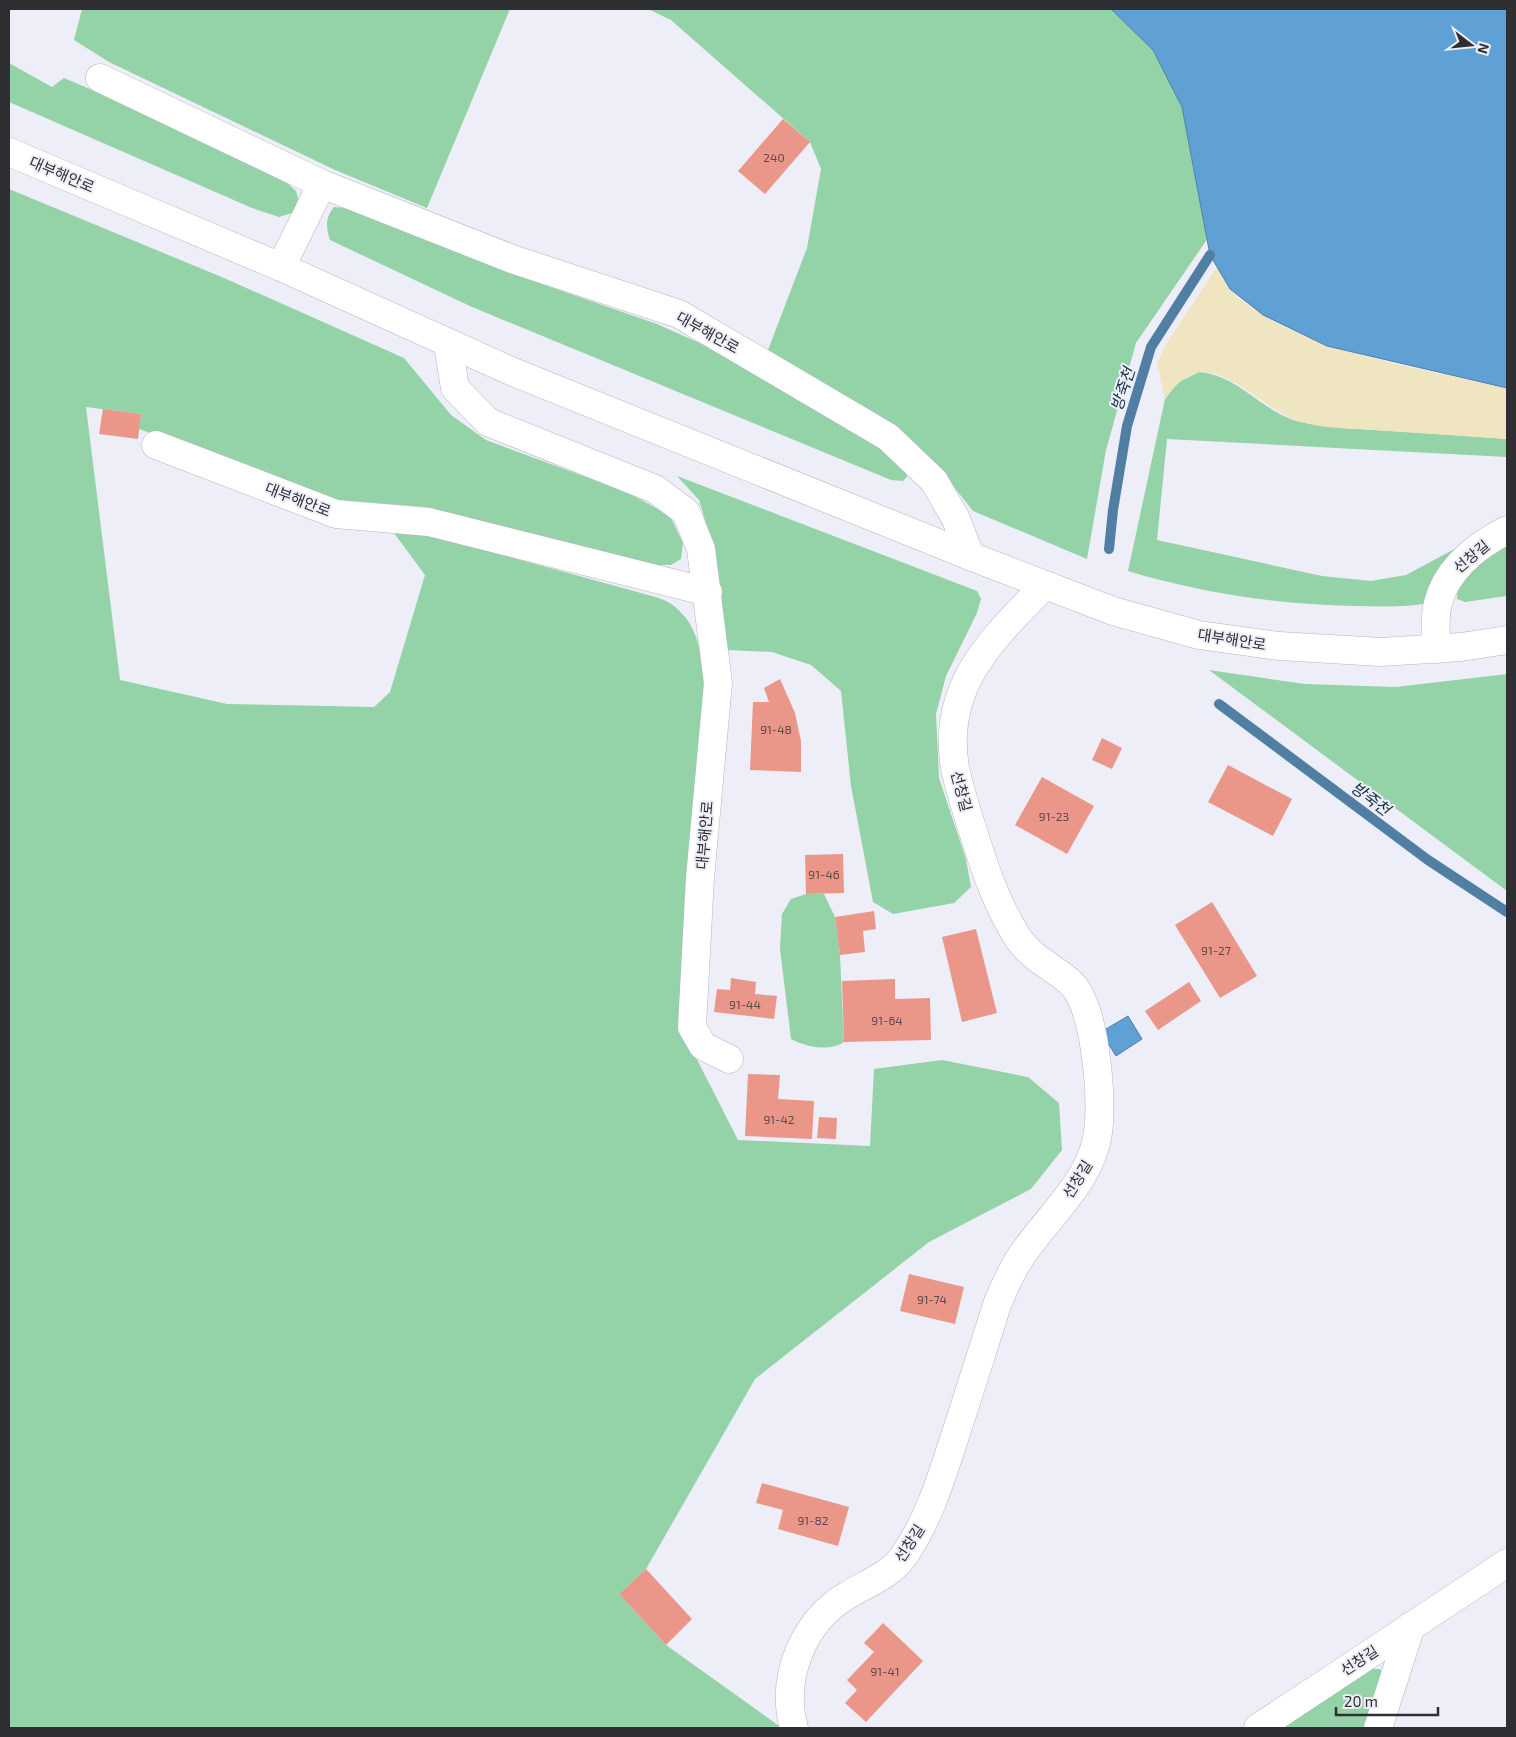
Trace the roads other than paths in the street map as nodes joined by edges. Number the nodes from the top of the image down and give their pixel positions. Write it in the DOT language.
graph roads {
  1 [pos="100,78"];
  2 [pos="9,152"];
  3 [pos="322,184"];
  4 [pos="280,268"];
  5 [pos="448,344"];
  6 [pos="156,445"];
  7 [pos="1507,530"];
  8 [pos="970,556"];
  9 [pos="1045,586"];
  10 [pos="708,592"];
  11 [pos="1507,640"];
  12 [pos="1436,649"];
  13 [pos="729,1059"];
  14 [pos="1507,1563"];
  15 [pos="1411,1626"];
  16 [pos="794,1728"];
  17 [pos="1258,1728"];
  18 [pos="1378,1728"];
  1 -- 3 [label="street, 대부해안로"];
  2 -- 4 [label="street, 대부해안로"];
  3 -- 4 [label="street"];
  3 -- 8 [label="street, 대부해안로"];
  4 -- 5 [label="street, 대부해안로"];
  5 -- 8 [label="street, 대부해안로"];
  5 -- 10 [label="street, 대부해안로"];
  6 -- 10 [label="street, 대부해안로"];
  7 -- 12 [label="street, 선창길"];
  8 -- 9 [label="street, 대부해안로"];
  9 -- 12 [label="street, 대부해안로"];
  9 -- 16 [label="street, 선창길"];
  10 -- 13 [label="street, 대부해안로"];
  11 -- 12 [label="street, 대부해안로"];
  14 -- 15 [label="street, 선창길"];
  15 -- 17 [label="street, 선창길"];
  15 -- 18 [label="street, 선창길"];
}
